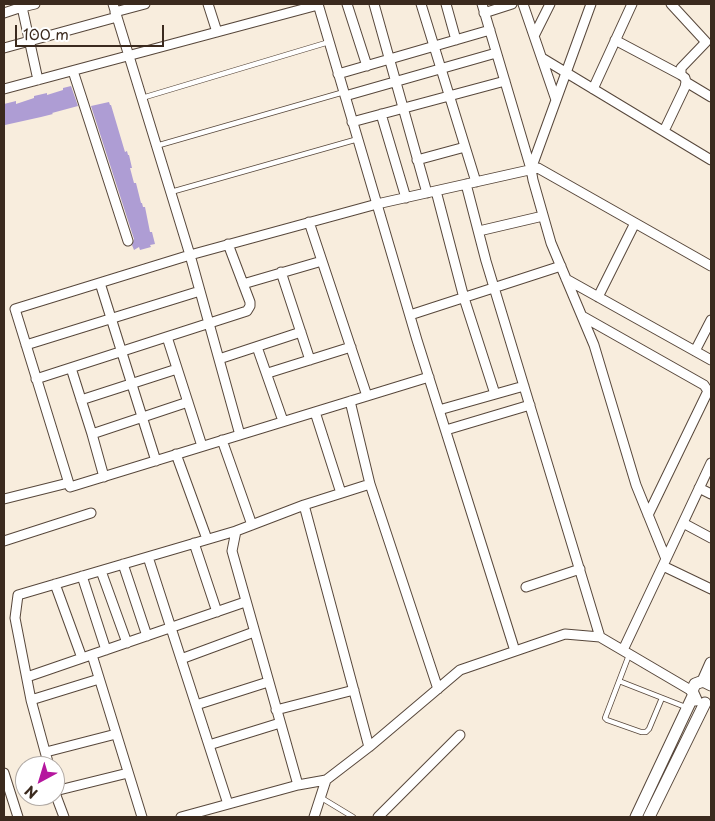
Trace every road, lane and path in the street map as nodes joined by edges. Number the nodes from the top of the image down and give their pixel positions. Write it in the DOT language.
graph roads {
  1 [pos="35,4"];
  2 [pos="145,4"];
  3 [pos="208,4"];
  4 [pos="318,4"];
  5 [pos="347,4"];
  6 [pos="376,4"];
  7 [pos="421,4"];
  8 [pos="446,4"];
  9 [pos="512,4"];
  10 [pos="523,4"];
  11 [pos="550,4"];
  12 [pos="591,4"];
  13 [pos="632,4"];
  14 [pos="671,4"];
  15 [pos="22,6"];
  16 [pos="483,8"];
  17 [pos="115,11"];
  18 [pos="4,13"];
  19 [pos="490,30"];
  20 [pos="217,32"];
  21 [pos="534,36"];
  22 [pos="29,40"];
  23 [pos="456,40"];
  24 [pos="615,40"];
  25 [pos="329,42"];
  26 [pos="433,47"];
  27 [pos="4,48"];
  28 [pos="496,53"];
  29 [pos="128,56"];
  30 [pos="542,58"];
  31 [pos="390,60"];
  32 [pos="367,66"];
  33 [pos="441,68"];
  34 [pos="73,71"];
  35 [pos="566,72"];
  36 [pos="338,74"];
  37 [pos="684,79"];
  38 [pos="38,80"];
  39 [pos="505,81"];
  40 [pos="396,82"];
  41 [pos="4,89"];
  42 [pos="593,89"];
  43 [pos="344,94"];
  44 [pos="448,96"];
  45 [pos="711,97"];
  46 [pos="142,98"];
  47 [pos="556,100"];
  48 [pos="403,108"];
  49 [pos="381,114"];
  50 [pos="352,122"];
  51 [pos="664,132"];
  52 [pos="358,139"];
  53 [pos="156,146"];
  54 [pos="464,147"];
  55 [pos="417,160"];
  56 [pos="711,160"];
  57 [pos="531,169"];
  58 [pos="471,183"];
  59 [pos="436,191"];
  60 [pos="170,192"];
  61 [pos="426,193"];
  62 [pos="406,198"];
  63 [pos="377,204"];
  64 [pos="543,216"];
  65 [pos="309,222"];
  66 [pos="635,223"];
  67 [pos="479,232"];
  68 [pos="128,241"];
  69 [pos="228,244"];
  70 [pos="190,255"];
  71 [pos="322,261"];
  72 [pos="561,266"];
  73 [pos="711,266"];
  74 [pos="281,272"];
  75 [pos="566,279"];
  76 [pos="100,283"];
  77 [pos="243,284"];
  78 [pos="495,288"];
  79 [pos="200,291"];
  80 [pos="598,297"];
  81 [pos="464,298"];
  82 [pos="410,315"];
  83 [pos="582,316"];
  84 [pos="111,319"];
  85 [pos="711,320"];
  86 [pos="209,324"];
  87 [pos="301,332"];
  88 [pos="167,338"];
  89 [pos="26,345"];
  90 [pos="257,346"];
  91 [pos="351,347"];
  92 [pos="695,351"];
  93 [pos="121,352"];
  94 [pos="219,359"];
  95 [pos="310,360"];
  96 [pos="711,360"];
  97 [pos="71,368"];
  98 [pos="177,369"];
  99 [pos="268,373"];
  100 [pos="429,377"];
  101 [pos="36,379"];
  102 [pos="131,384"];
  103 [pos="524,386"];
  104 [pos="495,394"];
  105 [pos="367,396"];
  106 [pos="81,400"];
  107 [pos="350,401"];
  108 [pos="188,402"];
  109 [pos="530,405"];
  110 [pos="439,410"];
  111 [pos="315,412"];
  112 [pos="142,418"];
  113 [pos="283,421"];
  114 [pos="446,430"];
  115 [pos="92,434"];
  116 [pos="240,434"];
  117 [pos="222,440"];
  118 [pos="202,446"];
  119 [pos="176,454"];
  120 [pos="156,460"];
  121 [pos="711,463"];
  122 [pos="104,476"];
  123 [pos="68,484"];
  124 [pos="370,484"];
  125 [pos="699,488"];
  126 [pos="340,493"];
  127 [pos="711,494"];
  128 [pos="4,499"];
  129 [pos="304,505"];
  130 [pos="91,514"];
  131 [pos="648,515"];
  132 [pos="683,523"];
  133 [pos="252,524"];
  134 [pos="236,531"];
  135 [pos="711,538"];
  136 [pos="207,539"];
  137 [pos="4,541"];
  138 [pos="194,543"];
  139 [pos="148,557"];
  140 [pos="664,562"];
  141 [pos="123,564"];
  142 [pos="580,570"];
  143 [pos="101,571"];
  144 [pos="82,576"];
  145 [pos="55,584"];
  146 [pos="526,587"];
  147 [pos="711,589"];
  148 [pos="245,602"];
  149 [pos="217,612"];
  150 [pos="171,627"];
  151 [pos="254,632"];
  152 [pos="147,636"];
  153 [pos="600,637"];
  154 [pos="127,643"];
  155 [pos="106,650"];
  156 [pos="515,651"];
  157 [pos="627,652"];
  158 [pos="92,655"];
  159 [pos="82,658"];
  160 [pos="181,659"];
  161 [pos="711,663"];
  162 [pos="27,677"];
  163 [pos="99,679"];
  164 [pos="268,682"];
  165 [pos="619,682"];
  166 [pos="707,683"];
  167 [pos="438,689"];
  168 [pos="354,690"];
  169 [pos="693,694"];
  170 [pos="662,698"];
  171 [pos="31,700"];
  172 [pos="708,701"];
  173 [pos="196,704"];
  174 [pos="688,708"];
  175 [pos="276,710"];
  176 [pos="280,723"];
  177 [pos="116,734"];
  178 [pos="460,735"];
  179 [pos="209,745"];
  180 [pos="369,747"];
  181 [pos="46,752"];
  182 [pos="47,756"];
  183 [pos="4,773"];
  184 [pos="128,773"];
  185 [pos="326,780"];
  186 [pos="298,785"];
  187 [pos="65,789"];
  188 [pos="320,797"];
  189 [pos="228,804"];
  190 [pos="214,813"];
  191 [pos="193,816"];
  192 [pos="18,817"];
  193 [pos="142,817"];
  194 [pos="181,817"];
  195 [pos="314,817"];
  196 [pos="353,817"];
  197 [pos="378,817"];
  198 [pos="636,817"];
  199 [pos="649,817"];
  1 -- 15 [label="street"];
  2 -- 17 [label="street"];
  3 -- 20 [label="street"];
  4 -- 20 [label="street"];
  4 -- 25 [label="street"];
  5 -- 32 [label="street"];
  6 -- 31 [label="street"];
  7 -- 26 [label="street"];
  8 -- 23 [label="street"];
  9 -- 16 [label="street"];
  10 -- 21 [label="street"];
  11 -- 21 [label="street"];
  12 -- 35 [label="street"];
  13 -- 24 [label="street"];
  14 -- 37 [label="street"];
  15 -- 18 [label="street"];
  15 -- 22 [label="street"];
  16 -- 19 [label="street"];
  17 -- 22 [label="street"];
  17 -- 29 [label="street"];
  19 -- 23 [label="street"];
  19 -- 28 [label="street"];
  20 -- 29 [label="street"];
  21 -- 30 [label="street"];
  22 -- 27 [label="street"];
  22 -- 38 [label="street"];
  23 -- 26 [label="street"];
  24 -- 37 [label="street"];
  24 -- 42 [label="street"];
  25 -- 36 [label="street"];
  25 -- 46 [label="lane"];
  26 -- 31 [label="street"];
  26 -- 33 [label="street"];
  28 -- 33 [label="street"];
  28 -- 39 [label="street"];
  29 -- 34 [label="street"];
  29 -- 46 [label="street"];
  30 -- 35 [label="street"];
  30 -- 47 [label="street"];
  31 -- 32 [label="street"];
  31 -- 40 [label="street"];
  32 -- 36 [label="street"];
  33 -- 40 [label="street"];
  33 -- 44 [label="street"];
  34 -- 38 [label="street"];
  34 -- 68 [label="street"];
  35 -- 42 [label="street"];
  35 -- 47 [label="street"];
  36 -- 43 [label="street"];
  37 -- 45 [label="street"];
  37 -- 51 [label="street"];
  38 -- 41 [label="street"];
  39 -- 44 [label="street"];
  39 -- 57 [label="street"];
  40 -- 43 [label="street"];
  40 -- 48 [label="street"];
  42 -- 51 [label="street"];
  43 -- 50 [label="street"];
  43 -- 53 [label="lane"];
  44 -- 48 [label="street"];
  44 -- 54 [label="street"];
  46 -- 53 [label="street"];
  47 -- 57 [label="street"];
  48 -- 49 [label="street"];
  48 -- 55 [label="street"];
  49 -- 50 [label="street"];
  49 -- 62 [label="street"];
  50 -- 52 [label="street"];
  51 -- 56 [label="street"];
  52 -- 60 [label="lane"];
  52 -- 63 [label="street"];
  53 -- 60 [label="street"];
  54 -- 55 [label="street"];
  54 -- 58 [label="street"];
  55 -- 61 [label="street"];
  57 -- 58 [label="street"];
  57 -- 64 [label="street"];
  57 -- 66 [label="street"];
  58 -- 59 [label="street"];
  58 -- 67 [label="street"];
  59 -- 61 [label="street"];
  59 -- 81 [label="street"];
  60 -- 70 [label="street"];
  61 -- 62 [label="street"];
  62 -- 63 [label="street"];
  63 -- 65 [label="street"];
  63 -- 82 [label="street"];
  64 -- 67 [label="street"];
  64 -- 72 [label="street"];
  65 -- 69 [label="street"];
  65 -- 71 [label="street"];
  66 -- 73 [label="street"];
  66 -- 80 [label="street"];
  67 -- 78 [label="street"];
  69 -- 70 [label="street"];
  69 -- 77 [label="street"];
  70 -- 76 [label="street"];
  70 -- 79 [label="street"];
  71 -- 74 [label="street"];
  71 -- 91 [label="street"];
  72 -- 75 [label="street"];
  72 -- 78 [label="street"];
  74 -- 77 [label="street"];
  74 -- 87 [label="street"];
  75 -- 80 [label="street"];
  75 -- 83 [label="street"];
  76 -- 84 [label="street"];
  76 -- 89 [label="street"];
  77 -- 86 [label="street"];
  78 -- 81 [label="street"];
  78 -- 103 [label="street"];
  79 -- 84 [label="street"];
  79 -- 86 [label="street"];
  80 -- 92 [label="street"];
  81 -- 82 [label="street"];
  81 -- 104 [label="street"];
  82 -- 100 [label="street"];
  83 -- 131 [label="street"];
  83 -- 131 [label="street"];
  84 -- 89 [label="street"];
  84 -- 93 [label="street"];
  85 -- 92 [label="street"];
  86 -- 88 [label="street"];
  86 -- 94 [label="street"];
  87 -- 90 [label="street"];
  87 -- 95 [label="street"];
  88 -- 93 [label="street"];
  88 -- 98 [label="street"];
  89 -- 101 [label="street"];
  90 -- 94 [label="street"];
  90 -- 99 [label="street"];
  91 -- 95 [label="street"];
  91 -- 105 [label="street"];
  92 -- 96 [label="street"];
  93 -- 97 [label="street"];
  93 -- 102 [label="street"];
  94 -- 116 [label="street"];
  95 -- 99 [label="street"];
  97 -- 101 [label="street"];
  97 -- 106 [label="street"];
  98 -- 102 [label="street"];
  98 -- 108 [label="street"];
  99 -- 113 [label="street"];
  100 -- 105 [label="street"];
  100 -- 110 [label="street"];
  101 -- 123 [label="street"];
  102 -- 106 [label="street"];
  102 -- 112 [label="street"];
  103 -- 104 [label="street"];
  103 -- 109 [label="street"];
  104 -- 110 [label="street"];
  105 -- 107 [label="street"];
  106 -- 115 [label="street"];
  107 -- 111 [label="street"];
  107 -- 124 [label="street"];
  108 -- 112 [label="street"];
  108 -- 118 [label="street"];
  109 -- 114 [label="street"];
  109 -- 142 [label="street"];
  110 -- 114 [label="street"];
  111 -- 113 [label="street"];
  111 -- 126 [label="street"];
  112 -- 115 [label="street"];
  112 -- 120 [label="street"];
  113 -- 116 [label="street"];
  114 -- 156 [label="street"];
  115 -- 122 [label="street"];
  116 -- 117 [label="street"];
  117 -- 118 [label="street"];
  117 -- 133 [label="street"];
  118 -- 119 [label="street"];
  119 -- 120 [label="street"];
  119 -- 136 [label="street"];
  120 -- 122 [label="street"];
  121 -- 125 [label="street"];
  122 -- 123 [label="street"];
  123 -- 128 [label="street"];
  124 -- 126 [label="street"];
  124 -- 167 [label="street"];
  125 -- 127 [label="street"];
  125 -- 132 [label="street"];
  126 -- 129 [label="street"];
  129 -- 133 [label="street"];
  129 -- 168 [label="street"];
  130 -- 137 [label="street"];
  131 -- 140 [label="street"];
  132 -- 135 [label="street"];
  132 -- 140 [label="street"];
  133 -- 134 [label="street"];
  134 -- 136 [label="street"];
  134 -- 148 [label="street"];
  136 -- 138 [label="street"];
  138 -- 139 [label="street"];
  138 -- 149 [label="street"];
  139 -- 141 [label="street"];
  139 -- 150 [label="street"];
  140 -- 147 [label="street"];
  140 -- 157 [label="street"];
  141 -- 143 [label="street"];
  141 -- 152 [label="street"];
  142 -- 146 [label="street"];
  142 -- 153 [label="street"];
  143 -- 144 [label="street"];
  143 -- 154 [label="street"];
  144 -- 145 [label="street"];
  144 -- 155 [label="street"];
  145 -- 159 [label="street"];
  145 -- 162 [label="street"];
  148 -- 149 [label="street"];
  148 -- 151 [label="street"];
  149 -- 150 [label="street"];
  150 -- 152 [label="street"];
  150 -- 160 [label="street"];
  151 -- 160 [label="street"];
  151 -- 164 [label="street"];
  152 -- 154 [label="street"];
  153 -- 156 [label="street"];
  153 -- 157 [label="street"];
  154 -- 155 [label="street"];
  155 -- 158 [label="street"];
  156 -- 167 [label="street"];
  157 -- 165 [label="lane"];
  157 -- 169 [label="street"];
  158 -- 159 [label="street"];
  158 -- 163 [label="street"];
  159 -- 162 [label="street"];
  160 -- 173 [label="street"];
  161 -- 166 [label="street"];
  162 -- 171 [label="street"];
  163 -- 171 [label="street"];
  163 -- 177 [label="street"];
  164 -- 173 [label="street"];
  164 -- 175 [label="street"];
  165 -- 170 [label="lane"];
  165 -- 170 [label="lane"];
  166 -- 169 [label="street"];
  167 -- 180 [label="street"];
  168 -- 175 [label="street"];
  168 -- 180 [label="street"];
  169 -- 172 [label="street"];
  169 -- 174 [label="street"];
  170 -- 174 [label="lane"];
  171 -- 181 [label="street"];
  172 -- 199 [label="street"];
  173 -- 179 [label="street"];
  174 -- 198 [label="street"];
  175 -- 176 [label="street"];
  176 -- 179 [label="street"];
  176 -- 186 [label="street"];
  177 -- 181 [label="street"];
  177 -- 184 [label="street"];
  178 -- 197 [label="street"];
  179 -- 189 [label="street"];
  180 -- 185 [label="street"];
  181 -- 182 [label="street"];
  183 -- 192 [label="street"];
  184 -- 187 [label="street"];
  184 -- 193 [label="street"];
  185 -- 186 [label="street"];
  185 -- 188 [label="street"];
  186 -- 189 [label="street"];
  188 -- 195 [label="street"];
  188 -- 196 [label="lane"];
  189 -- 190 [label="street"];
  190 -- 191 [label="street"];
  191 -- 194 [label="street"];
}
